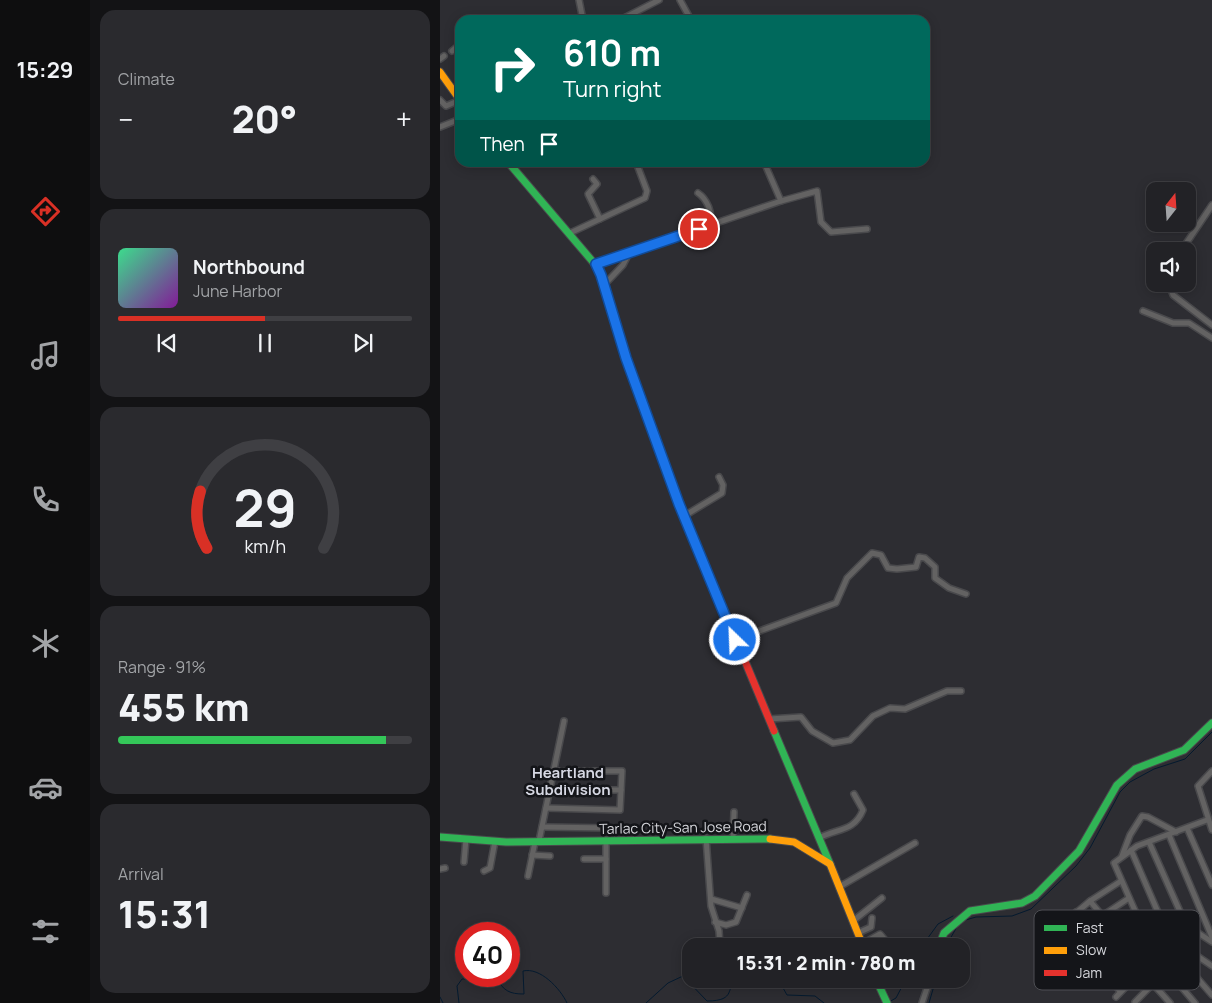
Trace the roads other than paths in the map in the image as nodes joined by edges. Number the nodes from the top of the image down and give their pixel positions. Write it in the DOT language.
graph roads {
  1 [pos="579,0"];
  2 [pos="659,0"];
  3 [pos="680,0"];
  4 [pos="582,15"];
  5 [pos="630,15"];
  6 [pos="688,15"];
  7 [pos="455,48"];
  8 [pos="452,50"];
  9 [pos="440,72"];
  10 [pos="455,93"];
  11 [pos="440,100"];
  12 [pos="455,102"];
  13 [pos="455,121"];
  14 [pos="440,127"];
  15 [pos="512,167"];
  16 [pos="638,167"];
  17 [pos="766,167"];
  18 [pos="593,179"];
  19 [pos="698,193"];
  20 [pos="782,201"];
  21 [pos="1212,205"];
  22 [pos="600,219"];
  23 [pos="710,224"];
  24 [pos="867,229"];
  25 [pos="570,233"];
  26 [pos="1187,242"];
  27 [pos="627,257"];
  28 [pos="596,264"];
  29 [pos="604,285"];
  30 [pos="1172,292"];
  31 [pos="1144,312"];
  32 [pos="1212,325"];
  33 [pos="1212,338"];
  34 [pos="719,478"];
  35 [pos="684,516"];
  36 [pos="966,594"];
  37 [pos="735,640"];
  38 [pos="961,691"];
  39 [pos="769,719"];
  40 [pos="564,721"];
  41 [pos="1212,723"];
  42 [pos="554,771"];
  43 [pos="1211,772"];
  44 [pos="1212,780"];
  45 [pos="550,790"];
  46 [pos="621,790"];
  47 [pos="854,794"];
  48 [pos="546,808"];
  49 [pos="734,812"];
  50 [pos="1208,820"];
  51 [pos="542,827"];
  52 [pos="612,828"];
  53 [pos="1187,828"];
  54 [pos="1212,830"];
  55 [pos="1176,832"];
  56 [pos="1169,835"];
  57 [pos="440,837"];
  58 [pos="706,838"];
  59 [pos="733,838"];
  60 [pos="819,838"];
  61 [pos="466,839"];
  62 [pos="606,840"];
  63 [pos="495,841"];
  64 [pos="537,841"];
  65 [pos="1149,842"];
  66 [pos="915,843"];
  67 [pos="1131,850"];
  68 [pos="532,855"];
  69 [pos="550,856"];
  70 [pos="1122,856"];
  71 [pos="584,859"];
  72 [pos="606,859"];
  73 [pos="464,862"];
  74 [pos="830,864"];
  75 [pos="484,871"];
  76 [pos="528,876"];
  77 [pos="1121,881"];
  78 [pos="1212,885"];
  79 [pos="839,887"];
  80 [pos="606,893"];
  81 [pos="747,895"];
  82 [pos="882,898"];
  83 [pos="1129,898"];
  84 [pos="710,899"];
  85 [pos="1090,901"];
  86 [pos="742,908"];
  87 [pos="1079,910"];
  88 [pos="1097,910"];
  89 [pos="1111,910"];
  90 [pos="1134,910"];
  91 [pos="1157,910"];
  92 [pos="1179,910"];
  93 [pos="872,918"];
  94 [pos="853,921"];
  95 [pos="715,922"];
  96 [pos="858,933"];
  97 [pos="1200,934"];
  98 [pos="1212,936"];
  99 [pos="720,938"];
  100 [pos="860,938"];
  101 [pos="874,938"];
  102 [pos="883,938"];
  103 [pos="942,938"];
  104 [pos="1212,942"];
  105 [pos="1200,958"];
  106 [pos="1212,966"];
  107 [pos="1200,981"];
  108 [pos="880,988"];
  109 [pos="927,988"];
  110 [pos="1149,990"];
  111 [pos="1158,990"];
  112 [pos="1183,990"];
  113 [pos="1120,992"];
  114 [pos="1212,995"];
  115 [pos="1116,997"];
  116 [pos="1142,997"];
  117 [pos="1135,1002"];
  118 [pos="887,1003"];
  119 [pos="922,1003"];
  120 [pos="1147,1003"];
  121 [pos="1170,1003"];
  122 [pos="1195,1003"];
  1 -- 4 [label="street"];
  2 -- 5 [label="street"];
  3 -- 6 [label="street"];
  7 -- 8 [label="street"];
  9 -- 10 [label="street"];
  11 -- 12 [label="street"];
  13 -- 14 [label="street"];
  15 -- 25 [label="street"];
  16 -- 22 [label="street"];
  17 -- 20 [label="street"];
  18 -- 22 [label="street"];
  19 -- 23 [label="street"];
  20 -- 23 [label="street"];
  20 -- 24 [label="street"];
  21 -- 26 [label="street"];
  22 -- 25 [label="street"];
  23 -- 28 [label="street"];
  25 -- 28 [label="street"];
  27 -- 29 [label="street"];
  28 -- 29 [label="street"];
  29 -- 35 [label="street"];
  30 -- 32 [label="street"];
  31 -- 33 [label="street"];
  34 -- 35 [label="street"];
  35 -- 37 [label="street"];
  36 -- 37 [label="street"];
  37 -- 39 [label="street"];
  38 -- 39 [label="street"];
  39 -- 60 [label="street"];
  40 -- 42 [label="street"];
  41 -- 103 [label="street"];
  42 -- 45 [label="street"];
  42 -- 46 [label="street"];
  43 -- 44 [label="street"];
  43 -- 50 [label="street"];
  45 -- 46 [label="street"];
  45 -- 48 [label="street"];
  46 -- 48 [label="street"];
  47 -- 60 [label="street"];
  48 -- 51 [label="street"];
  49 -- 59 [label="street"];
  50 -- 53 [label="street"];
  50 -- 54 [label="street"];
  51 -- 52 [label="street"];
  51 -- 64 [label="street"];
  53 -- 55 [label="street"];
  53 -- 78 [label="street"];
  55 -- 56 [label="street"];
  55 -- 70 [label="street"];
  56 -- 65 [label="street"];
  56 -- 98 [label="street"];
  57 -- 61 [label="street, Tarlac City-San Jose Road"];
  58 -- 59 [label="street, Tarlac City-San Jose Road"];
  58 -- 62 [label="street, Tarlac City-San Jose Road"];
  58 -- 84 [label="street"];
  59 -- 74 [label="street, Tarlac City-San Jose Road"];
  60 -- 74 [label="street"];
  61 -- 63 [label="street, Tarlac City-San Jose Road"];
  61 -- 73 [label="street"];
  62 -- 64 [label="street, Tarlac City-San Jose Road"];
  62 -- 72 [label="street"];
  63 -- 64 [label="street, Tarlac City-San Jose Road"];
  63 -- 75 [label="street"];
  64 -- 68 [label="street"];
  65 -- 67 [label="street"];
  65 -- 92 [label="street"];
  66 -- 79 [label="street"];
  67 -- 70 [label="street"];
  67 -- 91 [label="street"];
  68 -- 69 [label="street"];
  68 -- 76 [label="street"];
  70 -- 77 [label="street"];
  71 -- 72 [label="street"];
  72 -- 80 [label="street"];
  74 -- 79 [label="street"];
  77 -- 83 [label="street"];
  77 -- 85 [label="street"];
  79 -- 94 [label="street"];
  81 -- 86 [label="street"];
  82 -- 94 [label="street"];
  83 -- 89 [label="street"];
  83 -- 90 [label="street"];
  84 -- 86 [label="street"];
  84 -- 95 [label="street"];
  85 -- 87 [label="street"];
  85 -- 88 [label="street"];
  86 -- 95 [label="street"];
  93 -- 96 [label="street"];
  94 -- 96 [label="street"];
  95 -- 99 [label="street"];
  96 -- 100 [label="street"];
  97 -- 104 [label="street"];
  101 -- 102 [label="street"];
  105 -- 106 [label="street"];
  107 -- 114 [label="street"];
  108 -- 118 [label="street"];
  109 -- 119 [label="street"];
  110 -- 116 [label="street"];
  111 -- 121 [label="street"];
  112 -- 122 [label="street"];
  113 -- 115 [label="street"];
  116 -- 117 [label="street"];
  116 -- 120 [label="street"];
}
